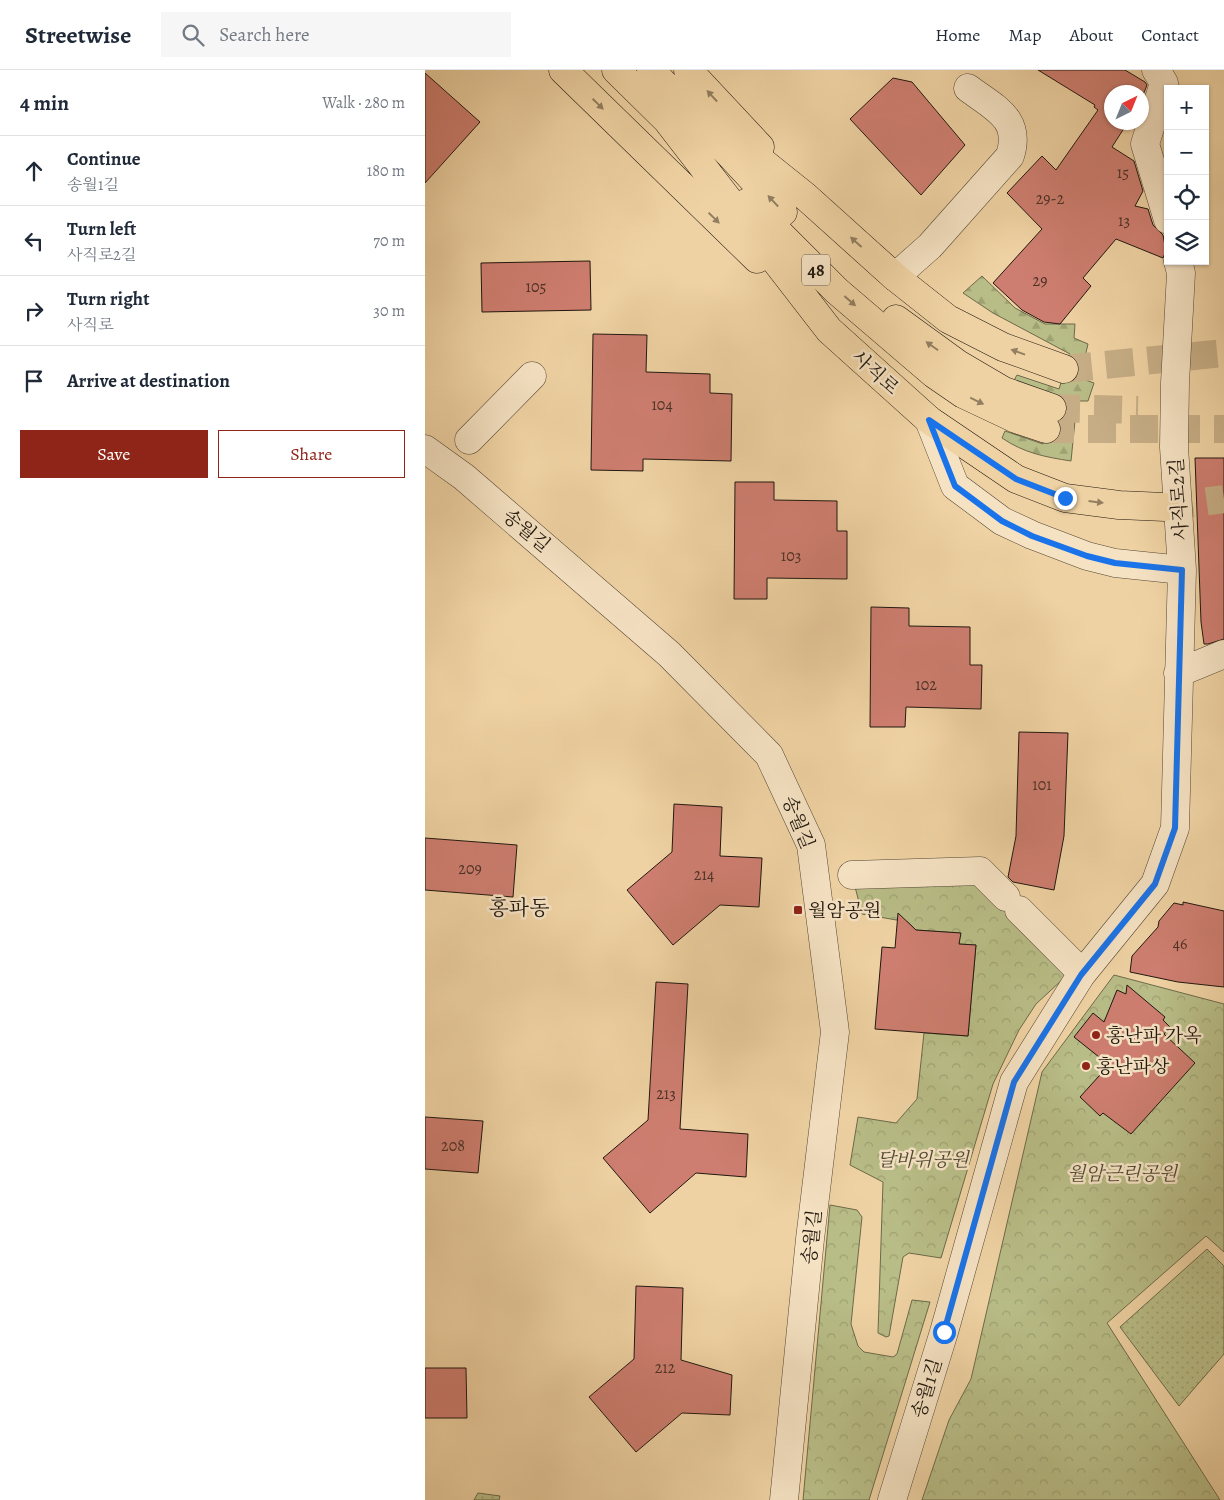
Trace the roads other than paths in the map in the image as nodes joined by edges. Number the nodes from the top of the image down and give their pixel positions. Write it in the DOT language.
graph roads {
  1 [pos="563,70"];
  2 [pos="616,70"];
  3 [pos="688,70"];
  4 [pos="1156,70"];
  5 [pos="654,73"];
  6 [pos="968,88"];
  7 [pos="666,120"];
  8 [pos="805,196"];
  9 [pos="1164,207"];
  10 [pos="1179,265"];
  11 [pos="895,277"];
  12 [pos="829,330"];
  13 [pos="1064,369"];
  14 [pos="532,376"];
  15 [pos="929,420"];
  16 [pos="469,440"];
  17 [pos="425,449"];
  18 [pos="1165,507"];
  19 [pos="1182,570"];
  20 [pos="1224,654"];
  21 [pos="1178,673"];
  22 [pos="852,875"];
  23 [pos="1076,967"];
  24 [pos="784,1500"];
  25 [pos="892,1500"];
  1 -- 12 [label="main road, one-way"];
  2 -- 7 [label="main road, 사직로 / 48"];
  8 -- 3 [label="main road, one-way"];
  4 -- 9 [label="street"];
  7 -- 5 [label="main road, 사직로 / 48, one-way"];
  5 -- 8 [label="main road, 사직로 / 48"];
  6 -- 11 [label="street"];
  7 -- 12 [label="main road, 사직로"];
  11 -- 8 [label="main road, 사직로 / 48, one-way"];
  10 -- 19 [label="street, 사직로2길"];
  13 -- 11 [label="main road, 사직로 / 48, one-way"];
  12 -- 15 [label="main road, 사직로"];
  14 -- 16 [label="street"];
  15 -- 18 [label="main road, 사직로, one-way"];
  15 -- 19 [label="street, 사직로2길"];
  17 -- 24 [label="street, 송월길"];
  19 -- 21 [label="street, 송월1길"];
  20 -- 21 [label="street"];
  21 -- 25 [label="street, 송월1길"];
  22 -- 23 [label="street"];
}
